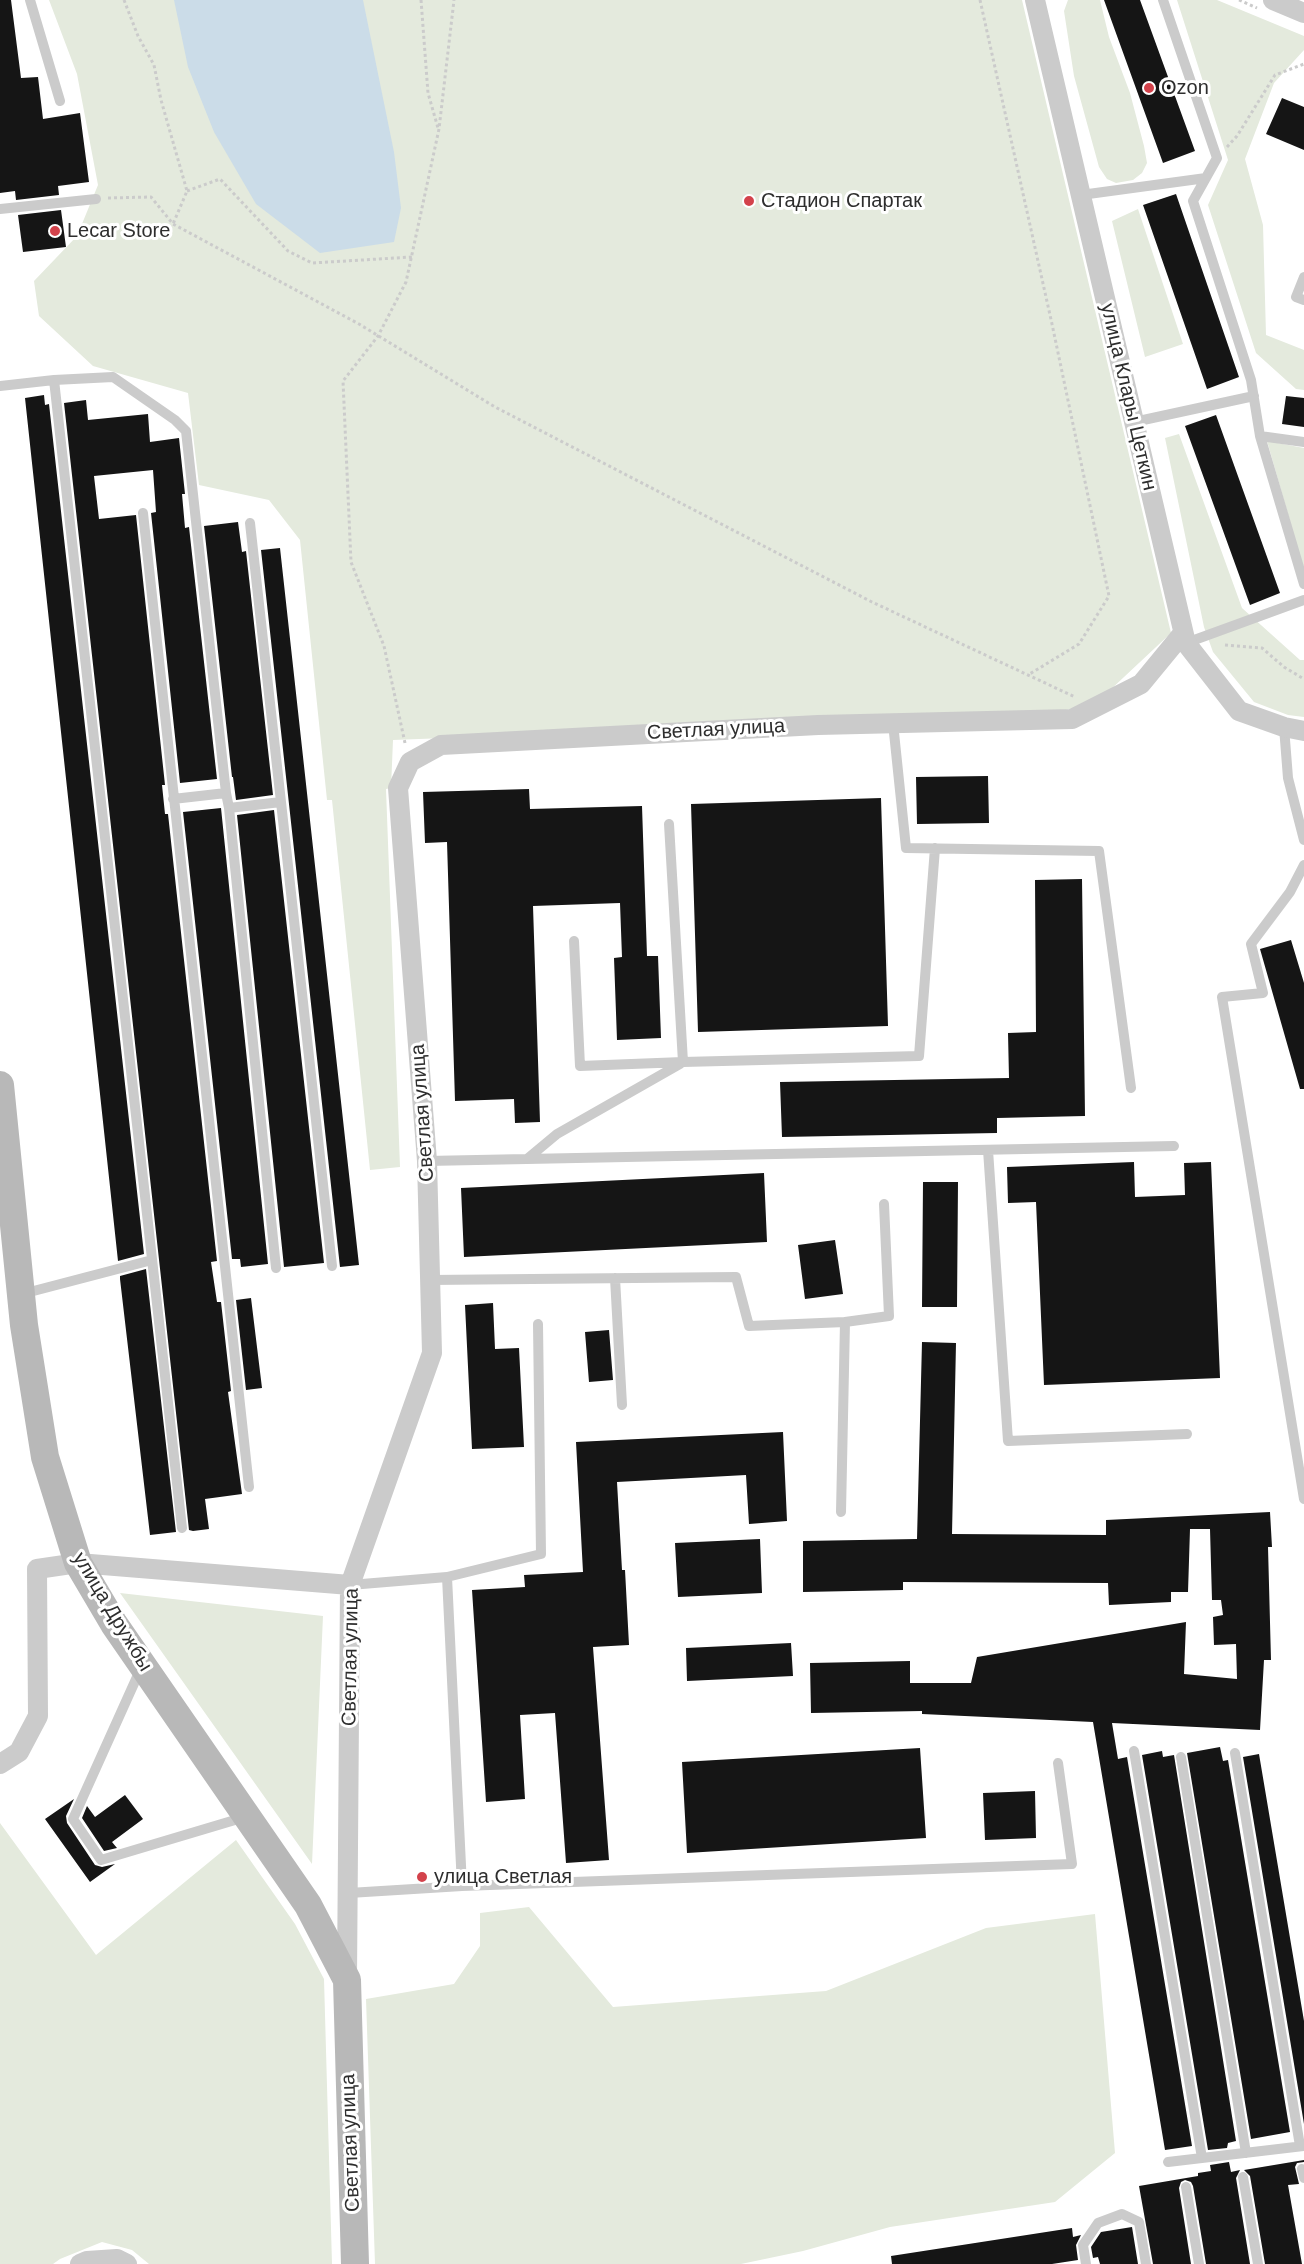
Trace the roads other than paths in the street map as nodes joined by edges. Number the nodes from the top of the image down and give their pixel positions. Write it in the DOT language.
graph roads {
  1 [pos="30,0"];
  2 [pos="1035,0"];
  3 [pos="1163,0"];
  4 [pos="1273,0"];
  5 [pos="1304,13"];
  6 [pos="60,101"];
  7 [pos="1206,178"];
  8 [pos="1081,195"];
  9 [pos="96,199"];
  10 [pos="0,209"];
  11 [pos="1304,277"];
  12 [pos="1304,300"];
  13 [pos="54,380"];
  14 [pos="0,386"];
  15 [pos="1254,396"];
  16 [pos="1134,422"];
  17 [pos="1260,436"];
  18 [pos="1304,442"];
  19 [pos="143,513"];
  20 [pos="250,523"];
  21 [pos="1304,584"];
  22 [pos="1304,600"];
  23 [pos="1189,638"];
  24 [pos="893,723"];
  25 [pos="1284,727"];
  26 [pos="1304,731"];
  27 [pos="226,793"];
  28 [pos="173,799"];
  29 [pos="281,802"];
  30 [pos="229,808"];
  31 [pos="669,824"];
  32 [pos="1304,840"];
  33 [pos="935,848"];
  34 [pos="1304,865"];
  35 [pos="574,941"];
  36 [pos="683,1062"];
  37 [pos="0,1086"];
  38 [pos="1131,1088"];
  39 [pos="1174,1146"];
  40 [pos="988,1150"];
  41 [pos="527,1159"];
  42 [pos="427,1161"];
  43 [pos="884,1204"];
  44 [pos="152,1260"];
  45 [pos="332,1266"];
  46 [pos="276,1268"];
  47 [pos="615,1278"];
  48 [pos="430,1281"];
  49 [pos="21,1294"];
  50 [pos="845,1322"];
  51 [pos="538,1324"];
  52 [pos="622,1405"];
  53 [pos="1186,1434"];
  54 [pos="249,1487"];
  55 [pos="1304,1499"];
  56 [pos="841,1512"];
  57 [pos="182,1528"];
  58 [pos="78,1563"];
  59 [pos="447,1577"];
  60 [pos="350,1585"];
  61 [pos="143,1665"];
  62 [pos="1134,1750"];
  63 [pos="1234,1753"];
  64 [pos="1181,1757"];
  65 [pos="1058,1763"];
  66 [pos="0,1764"];
  67 [pos="247,1817"];
  68 [pos="462,1886"];
  69 [pos="349,1893"];
  70 [pos="347,1980"];
  71 [pos="1302,2146"];
  72 [pos="1246,2153"];
  73 [pos="1202,2158"];
  74 [pos="1168,2162"];
  75 [pos="1243,2177"];
  76 [pos="1186,2187"];
  77 [pos="122,2262"];
  78 [pos="80,2264"];
  79 [pos="355,2264"];
  80 [pos="1086,2264"];
  81 [pos="1146,2264"];
  82 [pos="1199,2264"];
  83 [pos="1258,2264"];
  1 -- 6 [label="lane"];
  2 -- 8 [label="street, улица Клары Цеткин"];
  3 -- 7 [label="lane"];
  4 -- 5 [label="street"];
  7 -- 8 [label="lane"];
  7 -- 15 [label="lane"];
  8 -- 16 [label="street, улица Клары Цеткин"];
  9 -- 10 [label="lane"];
  11 -- 12 [label="lane"];
  13 -- 14 [label="lane"];
  13 -- 27 [label="lane"];
  13 -- 44 [label="lane"];
  15 -- 16 [label="lane"];
  15 -- 17 [label="lane"];
  16 -- 23 [label="street, улица Клары Цеткин"];
  17 -- 18 [label="lane"];
  17 -- 21 [label="lane"];
  19 -- 28 [label="lane"];
  20 -- 29 [label="lane"];
  22 -- 23 [label="lane"];
  23 -- 24 [label="street, Светлая улица"];
  23 -- 25 [label="street, улица Клары Цеткин"];
  24 -- 33 [label="lane"];
  24 -- 42 [label="street, Светлая улица"];
  25 -- 26 [label="street, улица Клары Цеткин"];
  25 -- 32 [label="lane"];
  27 -- 28 [label="lane"];
  27 -- 30 [label="lane"];
  28 -- 54 [label="lane"];
  29 -- 30 [label="lane"];
  29 -- 45 [label="lane"];
  30 -- 46 [label="lane"];
  31 -- 36 [label="lane"];
  33 -- 36 [label="lane"];
  33 -- 38 [label="lane"];
  34 -- 55 [label="lane"];
  35 -- 36 [label="lane"];
  36 -- 41 [label="lane"];
  37 -- 49 [label="street, улица Дружбы"];
  39 -- 40 [label="lane"];
  40 -- 41 [label="lane"];
  40 -- 53 [label="lane"];
  41 -- 42 [label="lane"];
  42 -- 48 [label="street, Светлая улица"];
  43 -- 50 [label="lane"];
  44 -- 49 [label="lane"];
  44 -- 57 [label="lane"];
  47 -- 48 [label="lane"];
  47 -- 50 [label="lane"];
  47 -- 52 [label="lane"];
  48 -- 60 [label="street, Светлая улица"];
  49 -- 58 [label="street, улица Дружбы"];
  50 -- 56 [label="lane"];
  51 -- 59 [label="lane"];
  58 -- 60 [label="street"];
  58 -- 61 [label="street, улица Дружбы"];
  58 -- 66 [label="street"];
  59 -- 60 [label="lane"];
  59 -- 68 [label="lane"];
  60 -- 69 [label="street, Светлая улица"];
  61 -- 67 [label="street, улица Дружбы"];
  61 -- 67 [label="lane"];
  62 -- 73 [label="lane"];
  63 -- 71 [label="lane"];
  64 -- 72 [label="lane"];
  65 -- 68 [label="lane"];
  67 -- 70 [label="street, улица Дружбы"];
  68 -- 69 [label="lane"];
  69 -- 70 [label="street, Светлая улица"];
  70 -- 79 [label="street, Светлая улица"];
  71 -- 72 [label="lane"];
  72 -- 73 [label="lane"];
  73 -- 74 [label="lane"];
  75 -- 83 [label="lane"];
  76 -- 82 [label="lane"];
  77 -- 78 [label="street"];
  80 -- 81 [label="lane"];
}
